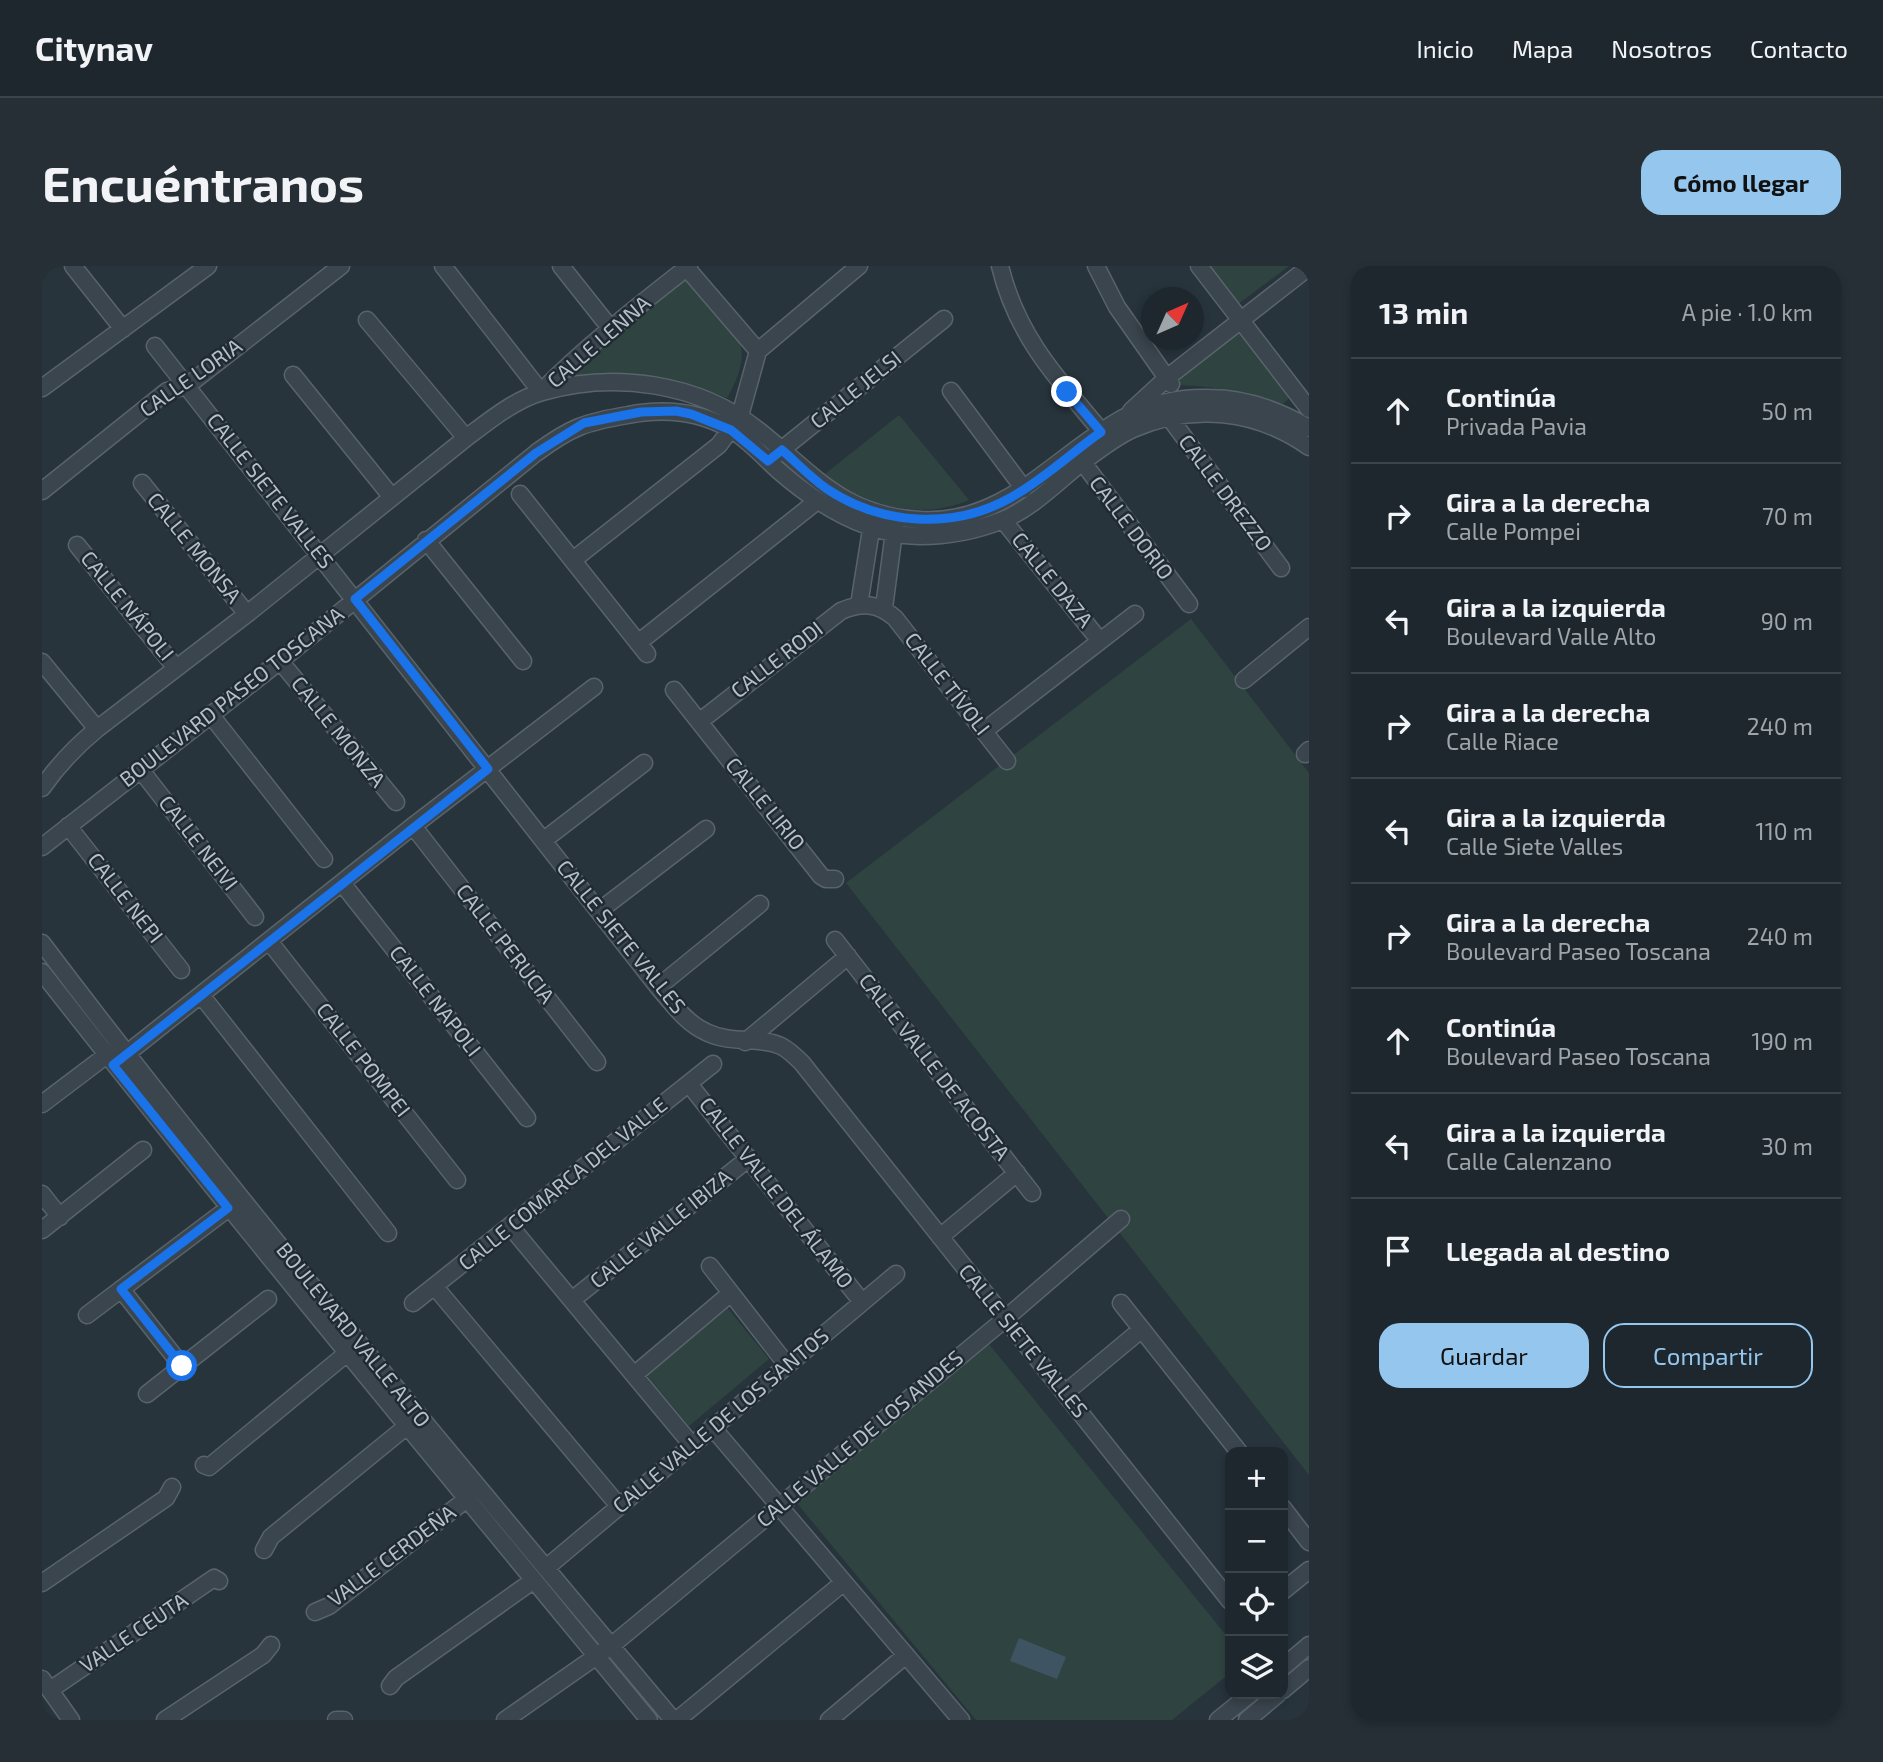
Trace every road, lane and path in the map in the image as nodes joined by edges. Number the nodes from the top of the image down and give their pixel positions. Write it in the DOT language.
graph roads {
  1 [pos="73,266"];
  2 [pos="208,266"];
  3 [pos="341,266"];
  4 [pos="443,266"];
  5 [pos="561,266"];
  6 [pos="859,266"];
  7 [pos="1000,266"];
  8 [pos="1096,266"];
  9 [pos="1199,266"];
  10 [pos="687,267"];
  11 [pos="1309,268"];
  12 [pos="944,319"];
  13 [pos="367,320"];
  14 [pos="1240,320"];
  15 [pos="123,329"];
  16 [pos="611,329"];
  17 [pos="155,346"];
  18 [pos="758,351"];
  19 [pos="293,375"];
  20 [pos="1168,377"];
  21 [pos="187,386"];
  22 [pos="42,388"];
  23 [pos="951,391"];
  24 [pos="541,392"];
  25 [pos="1179,398"];
  26 [pos="1309,409"];
  27 [pos="1169,417"];
  28 [pos="1122,419"];
  29 [pos="736,423"];
  30 [pos="1309,428"];
  31 [pos="466,438"];
  32 [pos="1106,438"];
  33 [pos="1309,447"];
  34 [pos="782,450"];
  35 [pos="1079,456"];
  36 [pos="768,461"];
  37 [pos="142,483"];
  38 [pos="1024,489"];
  39 [pos="42,491"];
  40 [pos="520,494"];
  41 [pos="391,496"];
  42 [pos="817,501"];
  43 [pos="873,519"];
  44 [pos="1003,520"];
  45 [pos="895,525"];
  46 [pos="426,540"];
  47 [pos="77,544"];
  48 [pos="320,554"];
  49 [pos="573,560"];
  50 [pos="1281,568"];
  51 [pos="355,599"];
  52 [pos="1189,604"];
  53 [pos="859,605"];
  54 [pos="884,608"];
  55 [pos="247,614"];
  56 [pos="1135,614"];
  57 [pos="1309,627"];
  58 [pos="1100,640"];
  59 [pos="280,661"];
  60 [pos="42,662"];
  61 [pos="523,662"];
  62 [pos="176,668"];
  63 [pos="1244,680"];
  64 [pos="594,687"];
  65 [pos="674,690"];
  66 [pos="210,714"];
  67 [pos="699,722"];
  68 [pos="97,729"];
  69 [pos="984,731"];
  70 [pos="1007,761"];
  71 [pos="644,763"];
  72 [pos="140,769"];
  73 [pos="488,769"];
  74 [pos="42,788"];
  75 [pos="396,802"];
  76 [pos="68,826"];
  77 [pos="413,826"];
  78 [pos="706,829"];
  79 [pos="544,840"];
  80 [pos="42,846"];
  81 [pos="324,859"];
  82 [pos="835,879"];
  83 [pos="342,883"];
  84 [pos="760,904"];
  85 [pos="599,911"];
  86 [pos="255,917"];
  87 [pos="835,940"];
  88 [pos="269,941"];
  89 [pos="42,943"];
  90 [pos="848,956"];
  91 [pos="59,966"];
  92 [pos="181,970"];
  93 [pos="43,976"];
  94 [pos="658,987"];
  95 [pos="201,995"];
  96 [pos="745,1042"];
  97 [pos="123,1049"];
  98 [pos="109,1060"];
  99 [pos="597,1062"];
  100 [pos="713,1064"];
  101 [pos="689,1084"];
  102 [pos="42,1104"];
  103 [pos="527,1118"];
  104 [pos="143,1150"];
  105 [pos="749,1158"];
  106 [pos="1017,1173"];
  107 [pos="457,1180"];
  108 [pos="1032,1193"];
  109 [pos="42,1194"];
  110 [pos="242,1198"];
  111 [pos="228,1208"];
  112 [pos="60,1217"];
  113 [pos="1121,1219"];
  114 [pos="510,1226"];
  115 [pos="42,1230"];
  116 [pos="388,1233"];
  117 [pos="940,1237"];
  118 [pos="710,1266"];
  119 [pos="896,1274"];
  120 [pos="435,1287"];
  121 [pos="121,1289"];
  122 [pos="732,1293"];
  123 [pos="268,1299"];
  124 [pos="572,1300"];
  125 [pos="862,1302"];
  126 [pos="413,1303"];
  127 [pos="1121,1303"];
  128 [pos="87,1315"];
  129 [pos="1006,1319"];
  130 [pos="1142,1329"];
  131 [pos="346,1354"];
  132 [pos="787,1364"];
  133 [pos="182,1366"];
  134 [pos="634,1375"];
  135 [pos="1065,1393"];
  136 [pos="147,1394"];
  137 [pos="407,1426"];
  138 [pos="712,1427"];
  139 [pos="692,1445"];
  140 [pos="1235,1447"];
  141 [pos="204,1465"];
  142 [pos="172,1487"];
  143 [pos="468,1498"];
  144 [pos="619,1506"];
  145 [pos="779,1506"];
  146 [pos="1285,1510"];
  147 [pos="1309,1542"];
  148 [pos="264,1550"];
  149 [pos="546,1568"];
  150 [pos="1309,1570"];
  151 [pos="534,1580"];
  152 [pos="219,1581"];
  153 [pos="42,1583"];
  154 [pos="844,1583"];
  155 [pos="1288,1587"];
  156 [pos="1225,1595"];
  157 [pos="315,1612"];
  158 [pos="271,1645"];
  159 [pos="611,1646"];
  160 [pos="1309,1646"];
  161 [pos="906,1655"];
  162 [pos="597,1656"];
  163 [pos="1288,1663"];
  164 [pos="1309,1668"];
  165 [pos="46,1685"];
  166 [pos="1288,1685"];
  167 [pos="390,1686"];
  168 [pos="1245,1699"];
  169 [pos="1255,1699"];
  170 [pos="1267,1714"];
  171 [pos="523,1715"];
  172 [pos="71,1720"];
  173 [pos="165,1720"];
  174 [pos="336,1720"];
  175 [pos="344,1720"];
  176 [pos="505,1720"];
  177 [pos="649,1720"];
  178 [pos="675,1720"];
  179 [pos="829,1720"];
  180 [pos="961,1720"];
  181 [pos="1218,1720"];
  182 [pos="1247,1720"];
  1 -- 15 [label="street"];
  2 -- 15 [label="street"];
  3 -- 21 [label="street, CALLE LORIA"];
  4 -- 24 [label="street"];
  5 -- 16 [label="street"];
  6 -- 18 [label="street"];
  7 -- 32 [label="street"];
  8 -- 20 [label="street"];
  9 -- 14 [label="street"];
  10 -- 16 [label="street, CALLE LENNA"];
  10 -- 18 [label="street"];
  11 -- 14 [label="street"];
  12 -- 34 [label="street, CALLE JELSI"];
  13 -- 31 [label="street"];
  14 -- 20 [label="street"];
  14 -- 26 [label="street"];
  15 -- 22 [label="street"];
  16 -- 24 [label="street, CALLE LENNA"];
  17 -- 21 [label="street, CALLE SIETE VALLES"];
  18 -- 29 [label="street"];
  19 -- 41 [label="street"];
  20 -- 25 [label="street"];
  20 -- 28 [label="street"];
  21 -- 39 [label="street, CALLE LORIA"];
  21 -- 48 [label="street, CALLE SIETE VALLES"];
  23 -- 38 [label="street"];
  24 -- 29 [label="street, BOULEVARD PASEO TOSCANA"];
  24 -- 31 [label="street, BOULEVARD PASEO TOSCANA"];
  25 -- 28 [label="street, BOULEVARD PASEO TOSCANA"];
  25 -- 30 [label="street, BOULEVARD PASEO TOSCANA"];
  27 -- 32 [label="street, BOULEVARD PASEO TOSCANA"];
  27 -- 33 [label="street, BOULEVARD PASEO TOSCANA"];
  27 -- 50 [label="street, CALLE DREZZO"];
  28 -- 32 [label="street, BOULEVARD PASEO TOSCANA"];
  29 -- 34 [label="street, BOULEVARD PASEO TOSCANA"];
  29 -- 36 [label="street, BOULEVARD PASEO TOSCANA"];
  29 -- 46 [label="street, BOULEVARD PASEO TOSCANA"];
  29 -- 49 [label="street"];
  31 -- 41 [label="street, BOULEVARD PASEO TOSCANA"];
  32 -- 35 [label="street, BOULEVARD PASEO TOSCANA"];
  34 -- 36 [label="street, CALLE JELSI"];
  34 -- 43 [label="street, BOULEVARD PASEO TOSCANA"];
  35 -- 38 [label="street, BOULEVARD PASEO TOSCANA"];
  35 -- 44 [label="street, BOULEVARD PASEO TOSCANA"];
  35 -- 52 [label="street, CALLE DORIO"];
  36 -- 42 [label="street, BOULEVARD PASEO TOSCANA"];
  37 -- 55 [label="street, CALLE MONSA"];
  38 -- 45 [label="street, BOULEVARD PASEO TOSCANA"];
  40 -- 49 [label="street"];
  41 -- 48 [label="street, BOULEVARD PASEO TOSCANA"];
  42 -- 43 [label="street, BOULEVARD PASEO TOSCANA"];
  42 -- 49 [label="street"];
  43 -- 45 [label="street, BOULEVARD PASEO TOSCANA"];
  43 -- 53 [label="street"];
  44 -- 45 [label="street, BOULEVARD PASEO TOSCANA"];
  44 -- 58 [label="street, CALLE DAZA"];
  45 -- 54 [label="street"];
  46 -- 51 [label="street, BOULEVARD PASEO TOSCANA"];
  46 -- 61 [label="street"];
  47 -- 62 [label="street, CALLE NÁPOLI"];
  48 -- 51 [label="street, CALLE SIETE VALLES"];
  48 -- 55 [label="street, BOULEVARD PASEO TOSCANA"];
  51 -- 59 [label="street, BOULEVARD PASEO TOSCANA"];
  51 -- 73 [label="street, CALLE SIETE VALLES"];
  53 -- 54 [label="street"];
  53 -- 67 [label="street, CALLE RODI"];
  54 -- 69 [label="street, CALLE TÍVOLI"];
  55 -- 62 [label="street, BOULEVARD PASEO TOSCANA"];
  56 -- 58 [label="street, CALLE DAZA"];
  57 -- 63 [label="street"];
  58 -- 69 [label="street, CALLE DAZA"];
  59 -- 66 [label="street, BOULEVARD PASEO TOSCANA"];
  59 -- 75 [label="street, CALLE MONZA"];
  60 -- 68 [label="street"];
  62 -- 68 [label="street, BOULEVARD PASEO TOSCANA"];
  64 -- 73 [label="street"];
  65 -- 67 [label="street, CALLE LIRIO"];
  66 -- 72 [label="street, BOULEVARD PASEO TOSCANA"];
  66 -- 81 [label="street"];
  67 -- 82 [label="street, CALLE LIRIO"];
  68 -- 74 [label="street, BOULEVARD PASEO TOSCANA"];
  69 -- 70 [label="street, CALLE TÍVOLI"];
  71 -- 79 [label="street"];
  72 -- 76 [label="street, BOULEVARD PASEO TOSCANA"];
  72 -- 86 [label="street, CALLE NEIVI"];
  73 -- 77 [label="street"];
  73 -- 79 [label="street, CALLE SIETE VALLES"];
  76 -- 80 [label="street, BOULEVARD PASEO TOSCANA"];
  76 -- 92 [label="street, CALLE NEPI"];
  77 -- 83 [label="street"];
  77 -- 99 [label="street, CALLE PERUCIA"];
  78 -- 85 [label="street"];
  79 -- 85 [label="street, CALLE SIETE VALLES"];
  83 -- 88 [label="street"];
  83 -- 103 [label="street, CALLE NAPOLI"];
  84 -- 94 [label="street"];
  85 -- 94 [label="street, CALLE SIETE VALLES"];
  87 -- 90 [label="street, CALLE VALLE DE ACOSTA"];
  88 -- 95 [label="street"];
  88 -- 107 [label="street, CALLE POMPEI"];
  89 -- 91 [label="street, BOULEVARD VALLE ALTO"];
  90 -- 96 [label="street"];
  90 -- 106 [label="street, CALLE VALLE DE ACOSTA"];
  91 -- 93 [label="street"];
  91 -- 97 [label="street, BOULEVARD VALLE ALTO"];
  93 -- 98 [label="street, BOULEVARD VALLE ALTO"];
  94 -- 96 [label="street, CALLE SIETE VALLES"];
  95 -- 97 [label="street"];
  95 -- 116 [label="street"];
  96 -- 117 [label="street, CALLE SIETE VALLES"];
  97 -- 98 [label="street"];
  97 -- 110 [label="street, BOULEVARD VALLE ALTO"];
  98 -- 102 [label="street"];
  98 -- 111 [label="street, BOULEVARD VALLE ALTO"];
  100 -- 101 [label="street, CALLE COMARCA DEL VALLE"];
  101 -- 105 [label="street, CALLE VALLE DEL ÁLAMO"];
  101 -- 114 [label="street, CALLE COMARCA DEL VALLE"];
  104 -- 112 [label="street"];
  105 -- 124 [label="street, CALLE VALLE IBIZA"];
  105 -- 125 [label="street, CALLE VALLE DEL ÁLAMO"];
  106 -- 108 [label="street, CALLE VALLE DE ACOSTA"];
  106 -- 117 [label="street"];
  109 -- 112 [label="street"];
  110 -- 111 [label="street"];
  110 -- 149 [label="street, BOULEVARD VALLE ALTO"];
  111 -- 121 [label="street"];
  111 -- 131 [label="street, BOULEVARD VALLE ALTO"];
  112 -- 115 [label="street"];
  113 -- 129 [label="street, CALLE VALLE DE LOS ANDES"];
  114 -- 120 [label="street, CALLE COMARCA DEL VALLE"];
  114 -- 124 [label="street"];
  117 -- 129 [label="street, CALLE SIETE VALLES"];
  118 -- 122 [label="street"];
  119 -- 125 [label="street, CALLE VALLE DE LOS SANTOS"];
  120 -- 126 [label="street, CALLE COMARCA DEL VALLE"];
  120 -- 144 [label="street"];
  121 -- 128 [label="street"];
  121 -- 133 [label="street"];
  122 -- 132 [label="street"];
  122 -- 134 [label="street"];
  123 -- 133 [label="street"];
  124 -- 134 [label="street"];
  125 -- 132 [label="street, CALLE VALLE DE LOS SANTOS"];
  127 -- 130 [label="street"];
  129 -- 135 [label="street, CALLE SIETE VALLES"];
  129 -- 145 [label="street, CALLE VALLE DE LOS ANDES"];
  130 -- 135 [label="street"];
  130 -- 140 [label="street"];
  131 -- 137 [label="street, BOULEVARD VALLE ALTO"];
  131 -- 141 [label="street"];
  132 -- 138 [label="street, CALLE VALLE DE LOS SANTOS"];
  133 -- 136 [label="street"];
  134 -- 139 [label="street"];
  135 -- 156 [label="street, CALLE SIETE VALLES"];
  137 -- 143 [label="street, BOULEVARD VALLE ALTO"];
  137 -- 148 [label="street"];
  138 -- 139 [label="street, CALLE VALLE DE LOS SANTOS"];
  138 -- 145 [label="street"];
  139 -- 144 [label="street, CALLE VALLE DE LOS SANTOS"];
  142 -- 153 [label="street"];
  143 -- 151 [label="street, BOULEVARD VALLE ALTO"];
  143 -- 157 [label="street, VALLE CERDEÑA"];
  144 -- 149 [label="street, CALLE VALLE DE LOS SANTOS"];
  145 -- 154 [label="street"];
  145 -- 159 [label="street, CALLE VALLE DE LOS ANDES"];
  146 -- 147 [label="street"];
  149 -- 159 [label="street, BOULEVARD VALLE ALTO"];
  150 -- 155 [label="street"];
  151 -- 162 [label="street, BOULEVARD VALLE ALTO"];
  151 -- 167 [label="street"];
  152 -- 165 [label="street, VALLE CEUTA"];
  154 -- 161 [label="street"];
  154 -- 178 [label="street"];
  158 -- 173 [label="street"];
  159 -- 162 [label="street, CALLE VALLE DE LOS ANDES"];
  159 -- 178 [label="street, BOULEVARD VALLE ALTO"];
  160 -- 163 [label="street"];
  161 -- 179 [label="street"];
  161 -- 180 [label="street"];
  162 -- 171 [label="street, CALLE VALLE DE LOS ANDES"];
  162 -- 177 [label="street, BOULEVARD VALLE ALTO"];
  164 -- 166 [label="street"];
  165 -- 172 [label="street"];
  168 -- 181 [label="street"];
  169 -- 170 [label="street"];
  170 -- 182 [label="street"];
  171 -- 176 [label="street, CALLE VALLE DE LOS ANDES"];
  174 -- 175 [label="street"];
}
